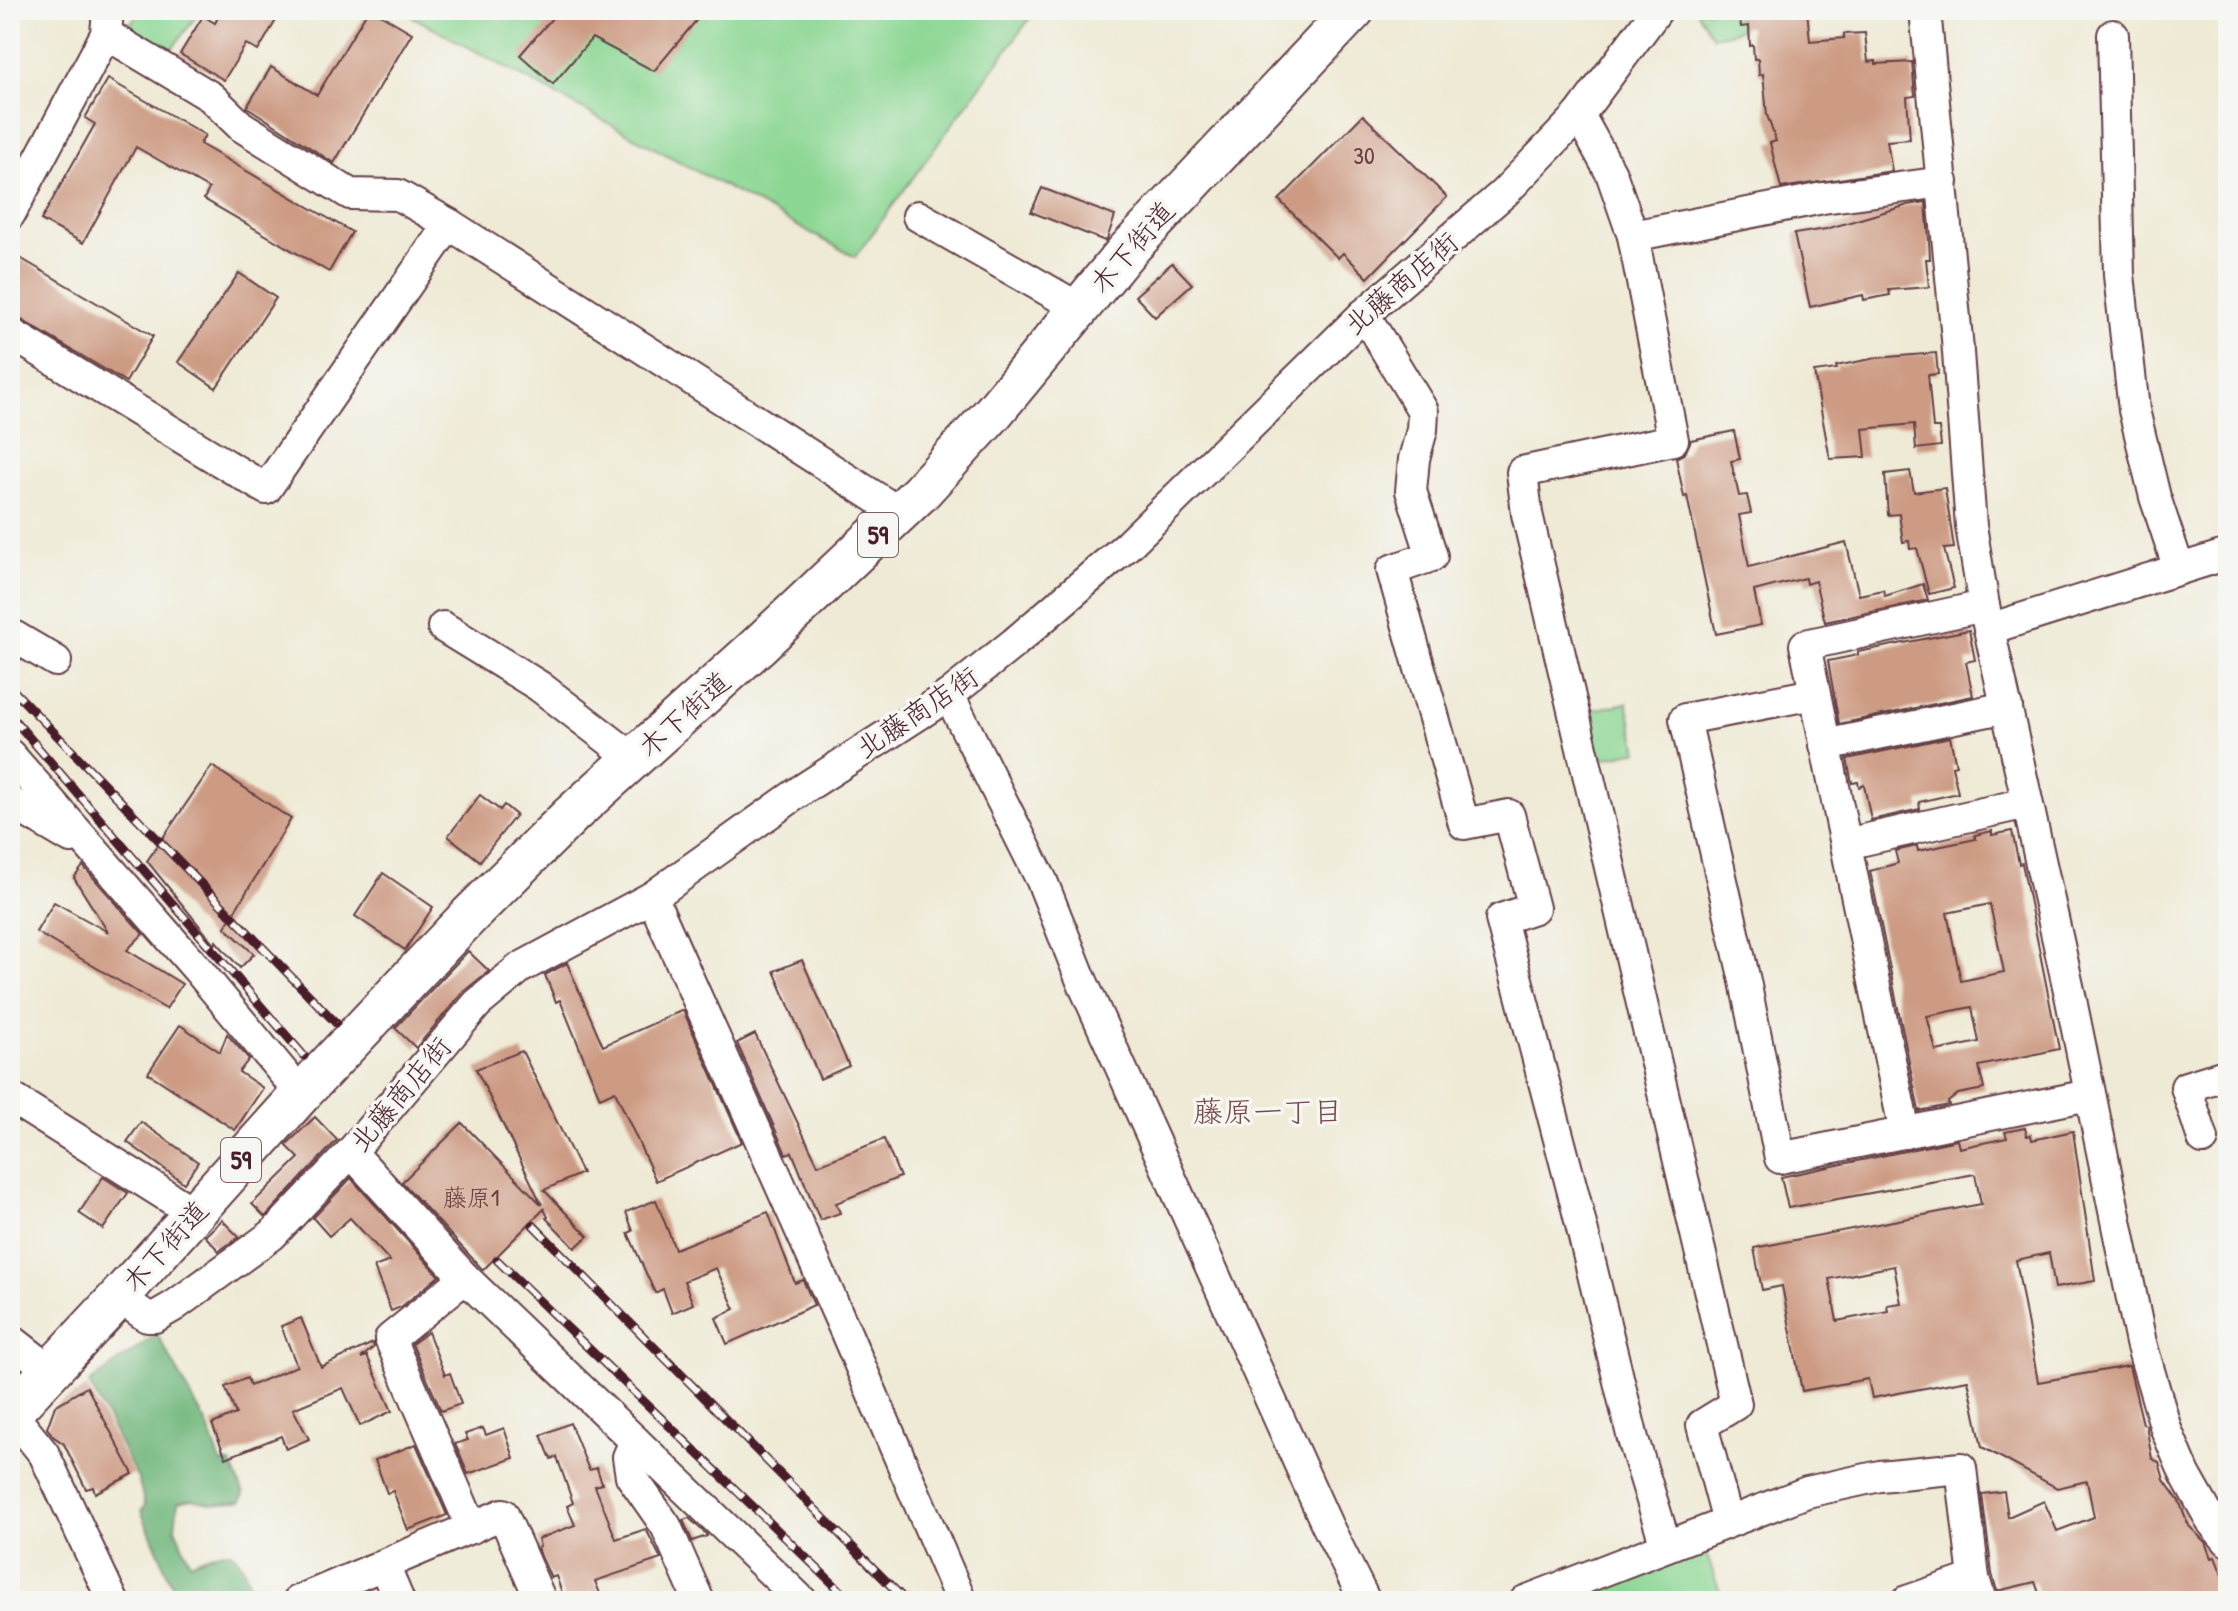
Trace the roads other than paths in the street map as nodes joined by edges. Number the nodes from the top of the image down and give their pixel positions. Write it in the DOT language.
graph roads {
  1 [pos="1354,10"];
  2 [pos="1657,10"];
  3 [pos="1925,10"];
  4 [pos="107,22"];
  5 [pos="2113,35"];
  6 [pos="1579,115"];
  7 [pos="1943,182"];
  8 [pos="10,214"];
  9 [pos="918,216"];
  10 [pos="449,224"];
  11 [pos="1633,236"];
  12 [pos="1079,308"];
  13 [pos="1364,314"];
  14 [pos="10,333"];
  15 [pos="900,513"];
  16 [pos="2228,554"];
  17 [pos="2179,569"];
  18 [pos="1986,618"];
  19 [pos="443,627"];
  20 [pos="10,634"];
  21 [pos="56,661"];
  22 [pos="1814,694"];
  23 [pos="949,695"];
  24 [pos="2007,707"];
  25 [pos="1825,745"];
  26 [pos="10,755"];
  27 [pos="634,759"];
  28 [pos="10,802"];
  29 [pos="2027,803"];
  30 [pos="1846,844"];
  31 [pos="94,852"];
  32 [pos="652,897"];
  33 [pos="2228,1074"];
  34 [pos="301,1094"];
  35 [pos="2089,1095"];
  36 [pos="10,1097"];
  37 [pos="1905,1133"];
  38 [pos="2203,1139"];
  39 [pos="351,1152"];
  40 [pos="194,1213"];
  41 [pos="465,1278"];
  42 [pos="119,1297"];
  43 [pos="10,1339"];
  44 [pos="51,1371"];
  45 [pos="10,1414"];
  46 [pos="635,1441"];
  47 [pos="1728,1522"];
  48 [pos="472,1528"];
  49 [pos="2228,1541"];
  50 [pos="1666,1546"];
  51 [pos="384,1565"];
  52 [pos="1978,1590"];
  53 [pos="113,1601"];
  54 [pos="298,1601"];
  55 [pos="399,1601"];
  56 [pos="541,1601"];
  57 [pos="699,1601"];
  58 [pos="802,1601"];
  59 [pos="961,1601"];
  60 [pos="1365,1601"];
  61 [pos="1525,1601"];
  62 [pos="1907,1601"];
  1 -- 12 [label="main road, 木下街道 / 59"];
  2 -- 6 [label="street, 北藤商店街"];
  3 -- 7 [label="street"];
  4 -- 8 [label="street"];
  4 -- 10 [label="street"];
  5 -- 17 [label="street"];
  6 -- 11 [label="street"];
  6 -- 13 [label="street, 北藤商店街"];
  7 -- 11 [label="street"];
  7 -- 18 [label="street"];
  9 -- 12 [label="street"];
  10 -- 14 [label="street"];
  10 -- 15 [label="street"];
  11 -- 47 [label="street"];
  12 -- 15 [label="main road, 木下街道 / 59"];
  13 -- 23 [label="street, 北藤商店街"];
  13 -- 50 [label="street"];
  15 -- 27 [label="main road, 木下街道 / 59"];
  16 -- 17 [label="street"];
  17 -- 18 [label="street"];
  18 -- 22 [label="street"];
  18 -- 24 [label="street"];
  19 -- 27 [label="street"];
  20 -- 21 [label="street"];
  22 -- 25 [label="street"];
  22 -- 37 [label="street"];
  23 -- 32 [label="street, 北藤商店街"];
  23 -- 60 [label="street"];
  24 -- 25 [label="street"];
  24 -- 29 [label="street"];
  25 -- 30 [label="street"];
  26 -- 31 [label="street"];
  27 -- 34 [label="main road, 木下街道 / 59"];
  28 -- 31 [label="street"];
  29 -- 30 [label="street"];
  29 -- 35 [label="street"];
  30 -- 37 [label="street"];
  31 -- 34 [label="street"];
  32 -- 39 [label="street, 北藤商店街"];
  32 -- 59 [label="street"];
  33 -- 38 [label="street"];
  34 -- 40 [label="main road, 木下街道 / 59"];
  35 -- 37 [label="street"];
  35 -- 49 [label="street"];
  36 -- 40 [label="street"];
  39 -- 41 [label="street"];
  39 -- 42 [label="street, 北藤商店街"];
  40 -- 42 [label="main road, 木下街道 / 59"];
  41 -- 46 [label="street"];
  41 -- 48 [label="street"];
  42 -- 44 [label="main road, 木下街道 / 59"];
  43 -- 44 [label="street"];
  44 -- 45 [label="main road, 木下街道 / 59"];
  45 -- 53 [label="street"];
  46 -- 57 [label="street"];
  46 -- 58 [label="street"];
  47 -- 50 [label="street"];
  47 -- 52 [label="street"];
  48 -- 51 [label="street"];
  48 -- 56 [label="street"];
  50 -- 61 [label="street"];
  51 -- 54 [label="street"];
  51 -- 55 [label="street"];
  52 -- 62 [label="street"];
}
